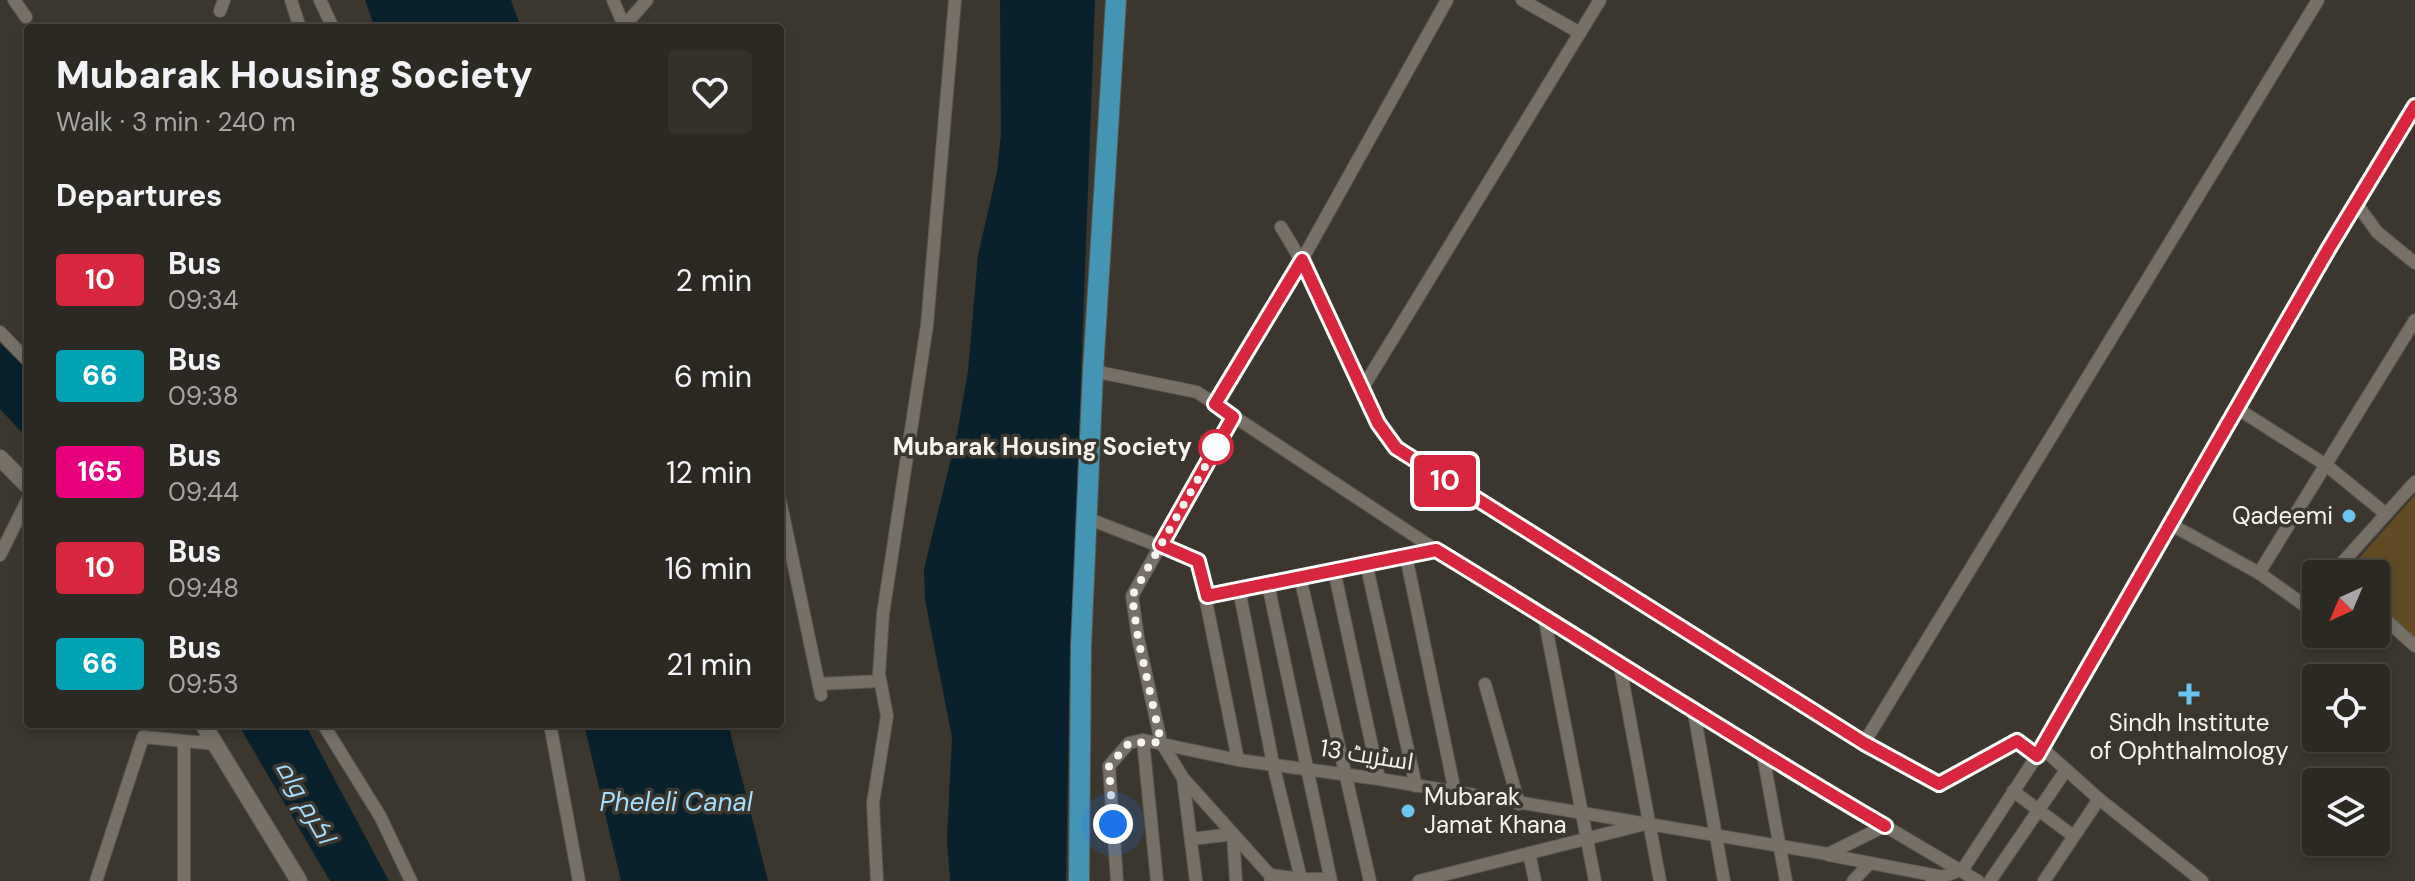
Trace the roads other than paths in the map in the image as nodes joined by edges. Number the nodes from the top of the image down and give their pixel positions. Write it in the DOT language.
graph roads {
  1 [pos="14,0"];
  2 [pos="291,0"];
  3 [pos="320,0"];
  4 [pos="613,0"];
  5 [pos="647,0"];
  6 [pos="955,0"];
  7 [pos="1116,0"];
  8 [pos="1447,0"];
  9 [pos="1522,0"];
  10 [pos="1600,0"];
  11 [pos="2318,0"];
  12 [pos="26,17"];
  13 [pos="299,24"];
  14 [pos="329,24"];
  15 [pos="624,24"];
  16 [pos="627,24"];
  17 [pos="1580,33"];
  18 [pos="2415,106"];
  19 [pos="2356,203"];
  20 [pos="1281,227"];
  21 [pos="1302,260"];
  22 [pos="2415,263"];
  23 [pos="2415,320"];
  24 [pos="0,332"];
  25 [pos="24,357"];
  26 [pos="1093,371"];
  27 [pos="1362,389"];
  28 [pos="1215,404"];
  29 [pos="2238,409"];
  30 [pos="1233,417"];
  31 [pos="0,458"];
  32 [pos="2326,465"];
  33 [pos="24,482"];
  34 [pos="2415,482"];
  35 [pos="24,507"];
  36 [pos="2386,514"];
  37 [pos="784,519"];
  38 [pos="1089,519"];
  39 [pos="2172,525"];
  40 [pos="1161,545"];
  41 [pos="1436,550"];
  42 [pos="0,555"];
  43 [pos="1406,556"];
  44 [pos="2345,560"];
  45 [pos="1366,563"];
  46 [pos="1334,570"];
  47 [pos="2259,573"];
  48 [pos="1300,577"];
  49 [pos="1268,584"];
  50 [pos="1239,589"];
  51 [pos="1207,596"];
  52 [pos="2302,604"];
  53 [pos="1544,616"];
  54 [pos="2390,624"];
  55 [pos="2415,646"];
  56 [pos="1619,661"];
  57 [pos="880,681"];
  58 [pos="1485,684"];
  59 [pos="1693,707"];
  60 [pos="206,728"];
  61 [pos="325,728"];
  62 [pos="551,728"];
  63 [pos="1143,740"];
  64 [pos="184,741"];
  65 [pos="1161,742"];
  66 [pos="1864,743"];
  67 [pos="216,744"];
  68 [pos="2040,752"];
  69 [pos="1763,755"];
  70 [pos="1238,760"];
  71 [pos="1273,764"];
  72 [pos="1309,768"];
  73 [pos="2066,770"];
  74 [pos="1345,773"];
  75 [pos="1183,778"];
  76 [pos="1379,779"];
  77 [pos="1416,786"];
  78 [pos="2013,791"];
  79 [pos="1455,792"];
  80 [pos="2099,799"];
  81 [pos="1519,804"];
  82 [pos="2037,810"];
  83 [pos="1580,814"];
  84 [pos="1648,823"];
  85 [pos="1885,826"];
  86 [pos="1233,834"];
  87 [pos="1714,835"];
  88 [pos="2072,835"];
  89 [pos="1586,838"];
  90 [pos="1192,839"];
  91 [pos="1779,845"];
  92 [pos="1529,853"];
  93 [pos="1828,854"];
  94 [pos="1870,863"];
  95 [pos="1963,869"];
  96 [pos="1468,876"];
  97 [pos="1270,878"];
  98 [pos="1301,879"];
  99 [pos="1938,879"];
  100 [pos="1330,880"];
  101 [pos="96,881"];
  102 [pos="184,881"];
  103 [pos="299,881"];
  104 [pos="411,881"];
  105 [pos="579,881"];
  106 [pos="877,881"];
  107 [pos="1079,881"];
  108 [pos="1117,881"];
  109 [pos="1157,881"];
  110 [pos="1196,881"];
  111 [pos="1236,881"];
  112 [pos="1370,881"];
  113 [pos="1419,881"];
  114 [pos="1535,881"];
  115 [pos="1595,881"];
  116 [pos="1660,881"];
  117 [pos="1724,881"];
  118 [pos="1786,881"];
  119 [pos="1853,881"];
  120 [pos="1978,881"];
  121 [pos="1990,881"];
  122 [pos="2044,881"];
  123 [pos="2202,881"];
  1 -- 12 [label="street"];
  2 -- 13 [label="street"];
  3 -- 14 [label="street"];
  4 -- 15 [label="street"];
  5 -- 16 [label="street"];
  6 -- 57 [label="street"];
  7 -- 26 [label="main road"];
  8 -- 21 [label="street"];
  9 -- 17 [label="street"];
  10 -- 17 [label="street"];
  11 -- 66 [label="street"];
  17 -- 27 [label="street"];
  18 -- 19 [label="street"];
  19 -- 22 [label="street"];
  19 -- 29 [label="street"];
  20 -- 21 [label="street"];
  21 -- 27 [label="street"];
  21 -- 28 [label="street"];
  23 -- 32 [label="street"];
  24 -- 25 [label="street"];
  26 -- 28 [label="street"];
  26 -- 38 [label="main road"];
  27 -- 66 [label="street"];
  28 -- 30 [label="street"];
  29 -- 32 [label="street"];
  29 -- 39 [label="street"];
  30 -- 40 [label="street"];
  30 -- 41 [label="street"];
  31 -- 33 [label="street"];
  32 -- 36 [label="street"];
  32 -- 47 [label="street"];
  34 -- 36 [label="street"];
  35 -- 42 [label="street"];
  36 -- 44 [label="street"];
  37 -- 57 [label="street"];
  38 -- 40 [label="street"];
  38 -- 107 [label="main road"];
  39 -- 47 [label="street"];
  39 -- 68 [label="street"];
  40 -- 51 [label="street"];
  40 -- 65 [label="street"];
  41 -- 43 [label="street"];
  41 -- 53 [label="street"];
  43 -- 45 [label="street"];
  43 -- 79 [label="street"];
  45 -- 46 [label="street"];
  45 -- 77 [label="street"];
  46 -- 48 [label="street"];
  46 -- 76 [label="street"];
  47 -- 52 [label="street"];
  48 -- 49 [label="street"];
  48 -- 74 [label="street"];
  49 -- 50 [label="street"];
  49 -- 72 [label="street"];
  50 -- 51 [label="street"];
  50 -- 71 [label="street"];
  51 -- 70 [label="street"];
  53 -- 56 [label="street"];
  53 -- 83 [label="street"];
  54 -- 55 [label="street"];
  56 -- 59 [label="street"];
  56 -- 84 [label="street"];
  57 -- 106 [label="street"];
  58 -- 81 [label="street"];
  59 -- 69 [label="street"];
  59 -- 87 [label="street"];
  60 -- 67 [label="street"];
  61 -- 104 [label="street"];
  62 -- 105 [label="street"];
  63 -- 65 [label="street, اسٹریٹ 13"];
  63 -- 108 [label="street"];
  63 -- 109 [label="street"];
  64 -- 67 [label="street"];
  64 -- 101 [label="street"];
  64 -- 102 [label="street"];
  65 -- 70 [label="street, اسٹریٹ 13"];
  65 -- 75 [label="street"];
  66 -- 68 [label="street"];
  67 -- 103 [label="street"];
  68 -- 73 [label="street"];
  68 -- 78 [label="street"];
  69 -- 85 [label="street"];
  69 -- 91 [label="street"];
  70 -- 71 [label="street, اسٹریٹ 13"];
  71 -- 72 [label="street, اسٹریٹ 13"];
  71 -- 98 [label="street"];
  72 -- 74 [label="street, اسٹریٹ 13"];
  72 -- 100 [label="street"];
  73 -- 80 [label="street"];
  73 -- 82 [label="street"];
  74 -- 76 [label="street, اسٹریٹ 13"];
  74 -- 112 [label="street"];
  75 -- 86 [label="street"];
  75 -- 90 [label="street"];
  76 -- 77 [label="street, اسٹریٹ 13"];
  77 -- 79 [label="street, اسٹریٹ 13"];
  78 -- 82 [label="street"];
  78 -- 95 [label="street"];
  79 -- 81 [label="street, اسٹریٹ 13"];
  80 -- 88 [label="street"];
  80 -- 123 [label="street"];
  81 -- 83 [label="street, اسٹریٹ 13"];
  82 -- 88 [label="street"];
  82 -- 121 [label="street"];
  83 -- 84 [label="street, اسٹریٹ 13"];
  83 -- 89 [label="street"];
  84 -- 87 [label="street, اسٹریٹ 13"];
  84 -- 89 [label="street"];
  84 -- 116 [label="street"];
  85 -- 93 [label="street"];
  85 -- 95 [label="street"];
  86 -- 90 [label="street"];
  86 -- 97 [label="street"];
  86 -- 111 [label="street"];
  87 -- 91 [label="street, اسٹریٹ 13"];
  87 -- 117 [label="street"];
  88 -- 122 [label="street"];
  89 -- 92 [label="street"];
  89 -- 115 [label="street"];
  90 -- 110 [label="street"];
  91 -- 93 [label="street, اسٹریٹ 13"];
  91 -- 118 [label="street"];
  92 -- 96 [label="street"];
  92 -- 114 [label="street"];
  93 -- 94 [label="street, اسٹریٹ 13"];
  94 -- 99 [label="street, اسٹریٹ 13"];
  94 -- 119 [label="street"];
  95 -- 99 [label="street"];
  95 -- 120 [label="street"];
  96 -- 113 [label="street"];
  97 -- 98 [label="street"];
  98 -- 100 [label="street"];
}
